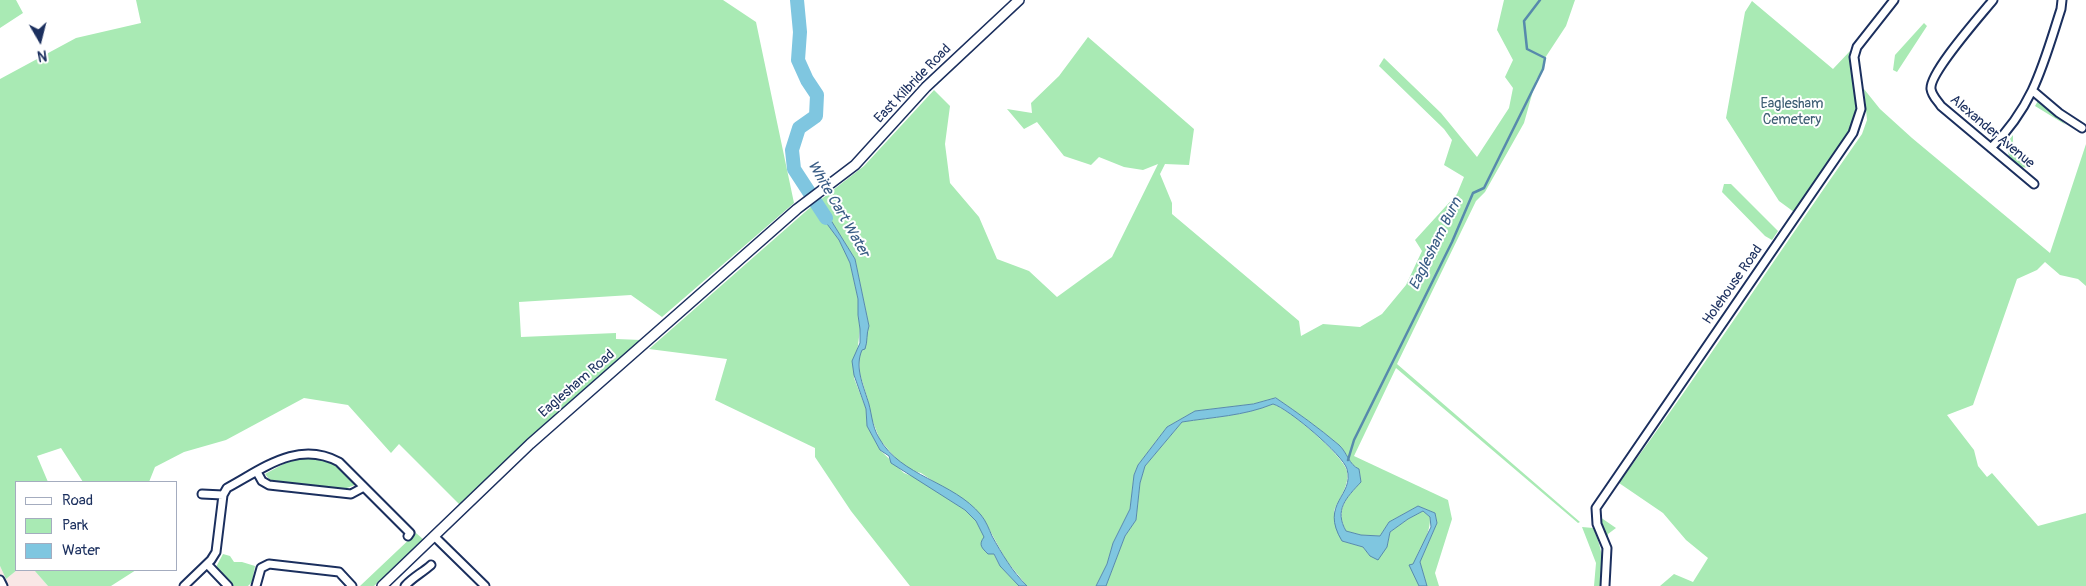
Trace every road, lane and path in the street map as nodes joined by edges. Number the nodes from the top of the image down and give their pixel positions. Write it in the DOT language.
graph roads {
  1 [pos="1019,0"];
  2 [pos="1894,0"];
  3 [pos="1993,0"];
  4 [pos="2062,0"];
  5 [pos="2033,91"];
  6 [pos="2082,128"];
  7 [pos="1991,148"];
  8 [pos="2034,184"];
  9 [pos="797,209"];
  10 [pos="257,472"];
  11 [pos="364,487"];
  12 [pos="202,494"];
  13 [pos="223,495"];
  14 [pos="408,536"];
  15 [pos="435,537"];
  16 [pos="207,564"];
  17 [pos="431,564"];
  18 [pos="0,580"];
  19 [pos="3,586"];
  20 [pos="184,586"];
  21 [pos="228,586"];
  22 [pos="256,586"];
  23 [pos="352,586"];
  24 [pos="382,586"];
  25 [pos="406,586"];
  26 [pos="485,586"];
  27 [pos="1605,586"];
  1 -- 9 [label="main road, East Kilbride Road"];
  2 -- 27 [label="street, Holehouse Road"];
  3 -- 7 [label="street, Alexander Avenue"];
  4 -- 5 [label="street"];
  5 -- 6 [label="street"];
  5 -- 7 [label="street"];
  7 -- 8 [label="street, Alexander Avenue"];
  9 -- 15 [label="main road, Eaglesham Road"];
  10 -- 11 [label="street"];
  10 -- 11 [label="street"];
  10 -- 13 [label="street"];
  11 -- 14 [label="street"];
  12 -- 13 [label="street"];
  13 -- 16 [label="street"];
  15 -- 24 [label="main road, Eaglesham Road"];
  15 -- 26 [label="street"];
  16 -- 20 [label="street"];
  16 -- 21 [label="street"];
  17 -- 25 [label="street"];
  18 -- 19 [label="street"];
  22 -- 23 [label="street"];
}
